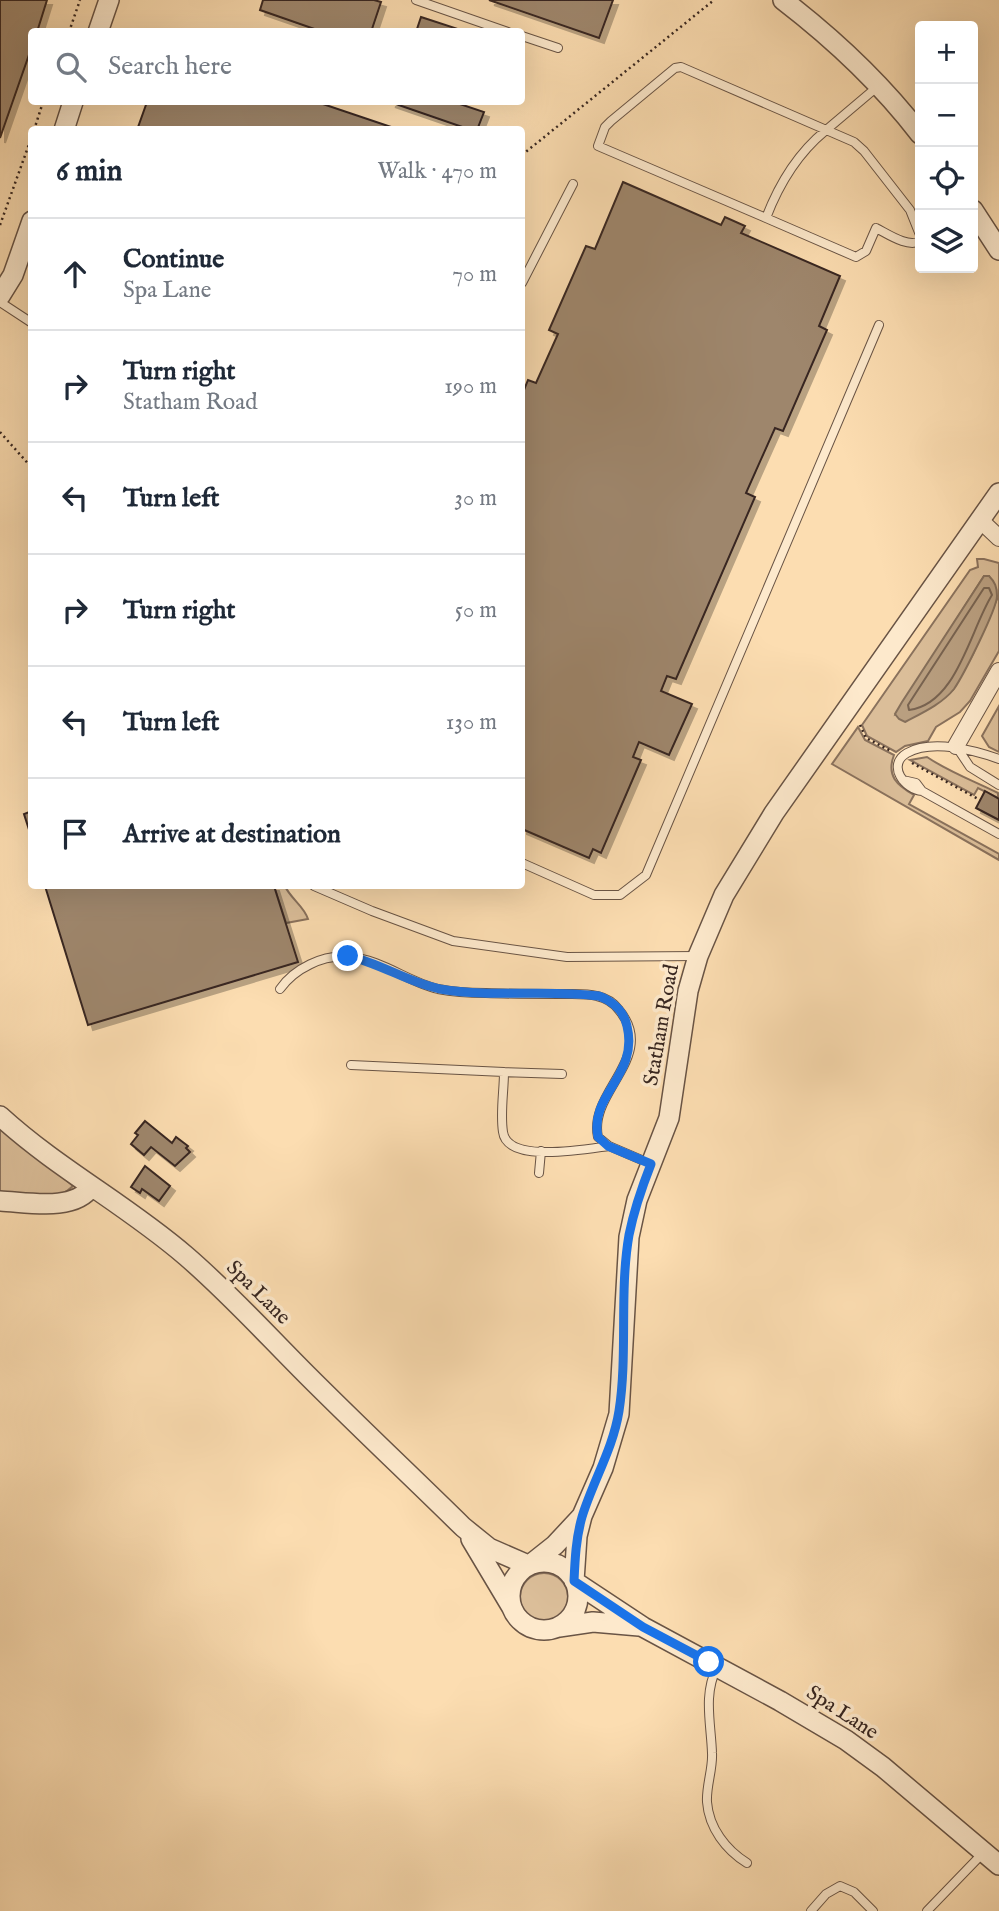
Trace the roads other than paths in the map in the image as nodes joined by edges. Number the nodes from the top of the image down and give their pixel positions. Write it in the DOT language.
graph roads {
  1 [pos="109,0"];
  2 [pos="416,0"];
  3 [pos="786,1"];
  4 [pos="99,28"];
  5 [pos="496,28"];
  6 [pos="525,37"];
  7 [pos="558,48"];
  8 [pos="879,85"];
  9 [pos="72,105"];
  10 [pos="65,126"];
  11 [pos="915,128"];
  12 [pos="825,131"];
  13 [pos="573,184"];
  14 [pos="766,218"];
  15 [pos="978,218"];
  16 [pos="915,224"];
  17 [pos="28,232"];
  18 [pos="915,244"];
  19 [pos="999,250"];
  20 [pos="525,277"];
  21 [pos="0,296"];
  22 [pos="0,302"];
  23 [pos="28,320"];
  24 [pos="879,325"];
  25 [pos="999,493"];
  26 [pos="980,520"];
  27 [pos="999,538"];
  28 [pos="999,671"];
  29 [pos="956,746"];
  30 [pos="999,759"];
  31 [pos="999,785"];
  32 [pos="999,834"];
  33 [pos="525,864"];
  34 [pos="321,889"];
  35 [pos="698,956"];
  36 [pos="280,989"];
  37 [pos="351,1065"];
  38 [pos="504,1072"];
  39 [pos="562,1074"];
  40 [pos="0,1116"];
  41 [pos="608,1146"];
  42 [pos="541,1151"];
  43 [pos="651,1164"];
  44 [pos="539,1174"];
  45 [pos="92,1187"];
  46 [pos="0,1201"];
  47 [pos="582,1516"];
  48 [pos="463,1527"];
  49 [pos="530,1565"];
  50 [pos="575,1581"];
  51 [pos="512,1607"];
  52 [pos="558,1627"];
  53 [pos="643,1627"];
  54 [pos="717,1667"];
  55 [pos="984,1852"];
  56 [pos="747,1863"];
  57 [pos="999,1865"];
  58 [pos="811,1911"];
  59 [pos="873,1911"];
  60 [pos="927,1911"];
  1 -- 4 [label="street"];
  2 -- 5 [label="lane"];
  3 -- 8 [label="street"];
  6 -- 7 [label="lane"];
  8 -- 11 [label="street"];
  8 -- 12 [label="lane"];
  9 -- 10 [label="street"];
  12 -- 14 [label="lane"];
  12 -- 14 [label="lane"];
  12 -- 16 [label="lane"];
  13 -- 20 [label="lane"];
  14 -- 18 [label="lane"];
  15 -- 19 [label="street"];
  17 -- 21 [label="street"];
  22 -- 23 [label="lane"];
  24 -- 33 [label="lane"];
  25 -- 26 [label="street, Statham Road"];
  26 -- 27 [label="street"];
  26 -- 35 [label="street, Statham Road"];
  28 -- 29 [label="street"];
  29 -- 30 [label="lane"];
  29 -- 31 [label="lane"];
  29 -- 32 [label="lane"];
  34 -- 35 [label="lane"];
  35 -- 43 [label="street, Statham Road"];
  36 -- 41 [label="lane"];
  37 -- 38 [label="lane"];
  38 -- 39 [label="lane"];
  38 -- 42 [label="lane"];
  40 -- 45 [label="street, Spa Lane"];
  41 -- 42 [label="lane"];
  41 -- 43 [label="lane"];
  42 -- 44 [label="lane"];
  43 -- 47 [label="street, Statham Road"];
  45 -- 46 [label="street"];
  45 -- 48 [label="street, Spa Lane"];
  47 -- 49 [label="street, Statham Road"];
  47 -- 50 [label="street, Statham Road"];
  48 -- 49 [label="street, Spa Lane"];
  48 -- 51 [label="street, Spa Lane"];
  49 -- 50 [label="street"];
  49 -- 51 [label="street"];
  50 -- 52 [label="street"];
  50 -- 53 [label="street, Spa Lane"];
  51 -- 52 [label="street"];
  52 -- 53 [label="street, Spa Lane"];
  53 -- 54 [label="street, Spa Lane"];
  54 -- 55 [label="street, Spa Lane"];
  54 -- 56 [label="lane"];
  55 -- 57 [label="street, Spa Lane"];
  55 -- 60 [label="lane"];
  58 -- 59 [label="lane"];
}
